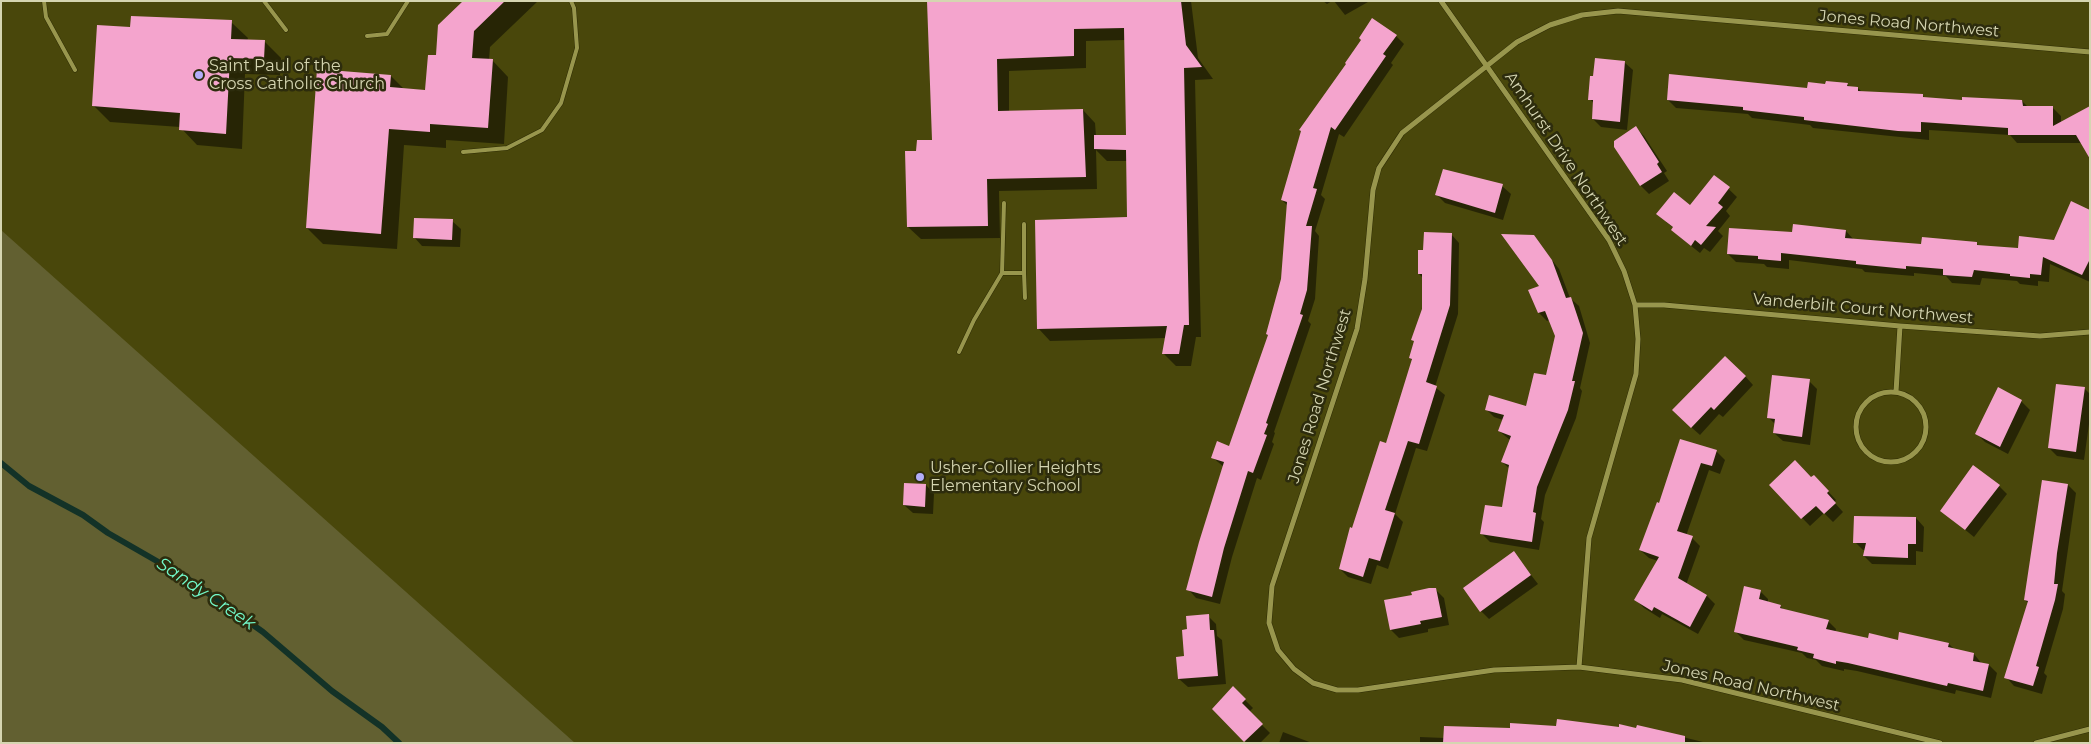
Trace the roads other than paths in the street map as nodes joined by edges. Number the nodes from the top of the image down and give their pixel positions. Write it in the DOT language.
graph roads {
  1 [pos="44,1"];
  2 [pos="264,1"];
  3 [pos="408,1"];
  4 [pos="572,1"];
  5 [pos="1441,1"];
  6 [pos="286,30"];
  7 [pos="367,36"];
  8 [pos="2090,52"];
  9 [pos="1486,65"];
  10 [pos="74,70"];
  11 [pos="463,152"];
  12 [pos="1004,203"];
  13 [pos="1024,224"];
  14 [pos="1002,273"];
  15 [pos="1024,273"];
  16 [pos="1025,298"];
  17 [pos="1635,305"];
  18 [pos="1900,326"];
  19 [pos="2090,332"];
  20 [pos="959,352"];
  21 [pos="1896,392"];
  22 [pos="1579,667"];
  23 [pos="2090,729"];
  24 [pos="1940,743"];
  25 [pos="2036,743"];
  1 -- 10 [label="lane"];
  2 -- 6 [label="lane"];
  3 -- 7 [label="lane"];
  4 -- 11 [label="lane"];
  5 -- 9 [label="street, Amhurst Drive Northwest"];
  8 -- 9 [label="street, Jones Road Northwest"];
  9 -- 17 [label="street, Amhurst Drive Northwest"];
  9 -- 22 [label="street, Jones Road Northwest"];
  12 -- 14 [label="lane"];
  13 -- 15 [label="lane"];
  14 -- 15 [label="lane"];
  14 -- 20 [label="lane"];
  15 -- 16 [label="lane"];
  17 -- 18 [label="street, Vanderbilt Court Northwest"];
  17 -- 22 [label="street, Amhurst Drive Northwest"];
  18 -- 19 [label="street, Vanderbilt Court Northwest"];
  18 -- 21 [label="street"];
  21 -- 21 [label="street"];
  22 -- 24 [label="street, Jones Road Northwest"];
  23 -- 25 [label="street"];
}
